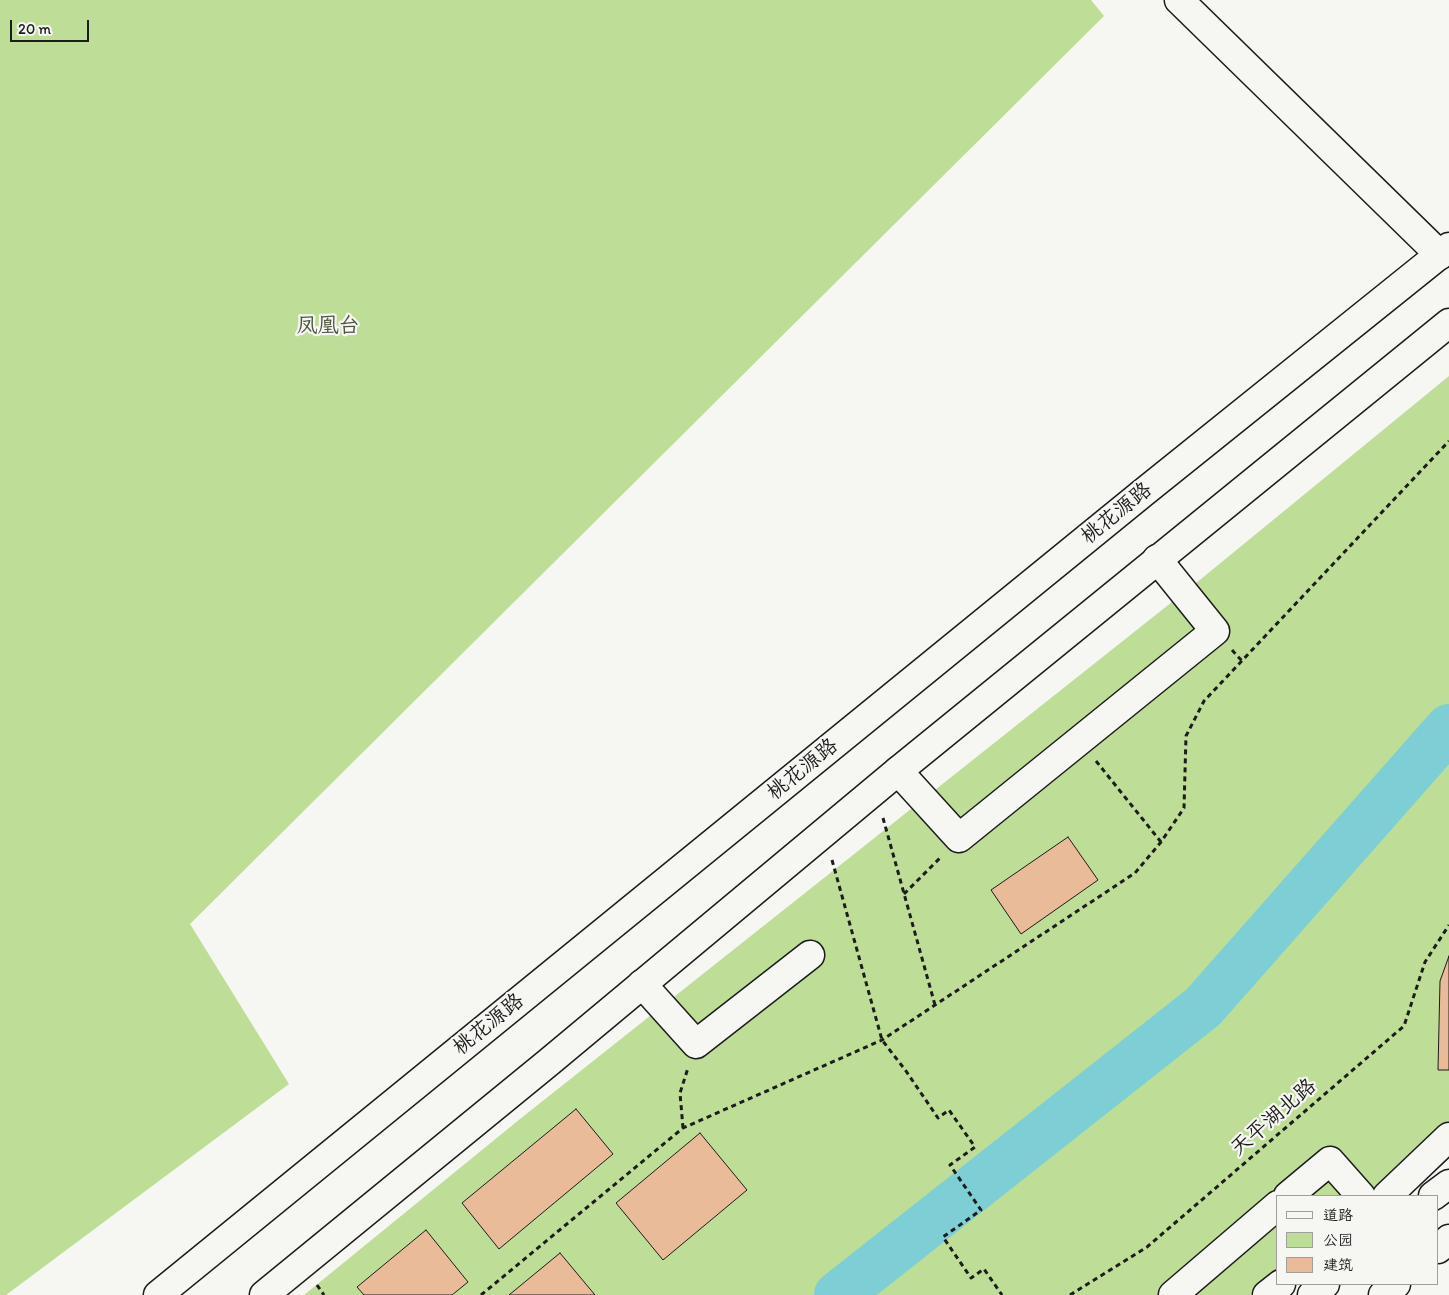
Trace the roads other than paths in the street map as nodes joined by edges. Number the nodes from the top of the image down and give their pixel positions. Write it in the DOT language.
graph roads {
  1 [pos="1179,0"];
  2 [pos="1445,251"];
  3 [pos="1449,323"];
  4 [pos="1157,559"];
  5 [pos="898,771"];
  6 [pos="810,955"];
  7 [pos="642,984"];
  8 [pos="1449,1137"];
  9 [pos="1449,1184"];
  10 [pos="1289,1195"];
  11 [pos="1360,1195"];
  12 [pos="1388,1195"];
  13 [pos="1434,1195"];
  14 [pos="1276,1207"];
  15 [pos="1449,1239"];
  16 [pos="1439,1248"];
  17 [pos="1280,1285"];
  18 [pos="1324,1285"];
  19 [pos="1395,1285"];
  20 [pos="158,1295"];
  21 [pos="264,1295"];
  22 [pos="1173,1295"];
  23 [pos="1267,1295"];
  24 [pos="1312,1295"];
  25 [pos="1383,1295"];
  1 -- 2 [label="main road"];
  2 -- 20 [label="main road, 桃花源路"];
  3 -- 4 [label="main road"];
  4 -- 5 [label="main road"];
  4 -- 5 [label="main road"];
  5 -- 7 [label="main road"];
  6 -- 7 [label="main road"];
  7 -- 21 [label="main road"];
  8 -- 12 [label="main road"];
  9 -- 13 [label="main road"];
  10 -- 11 [label="main road"];
  14 -- 22 [label="main road"];
  15 -- 16 [label="main road"];
  17 -- 23 [label="main road"];
  18 -- 24 [label="main road"];
  19 -- 25 [label="main road"];
}
